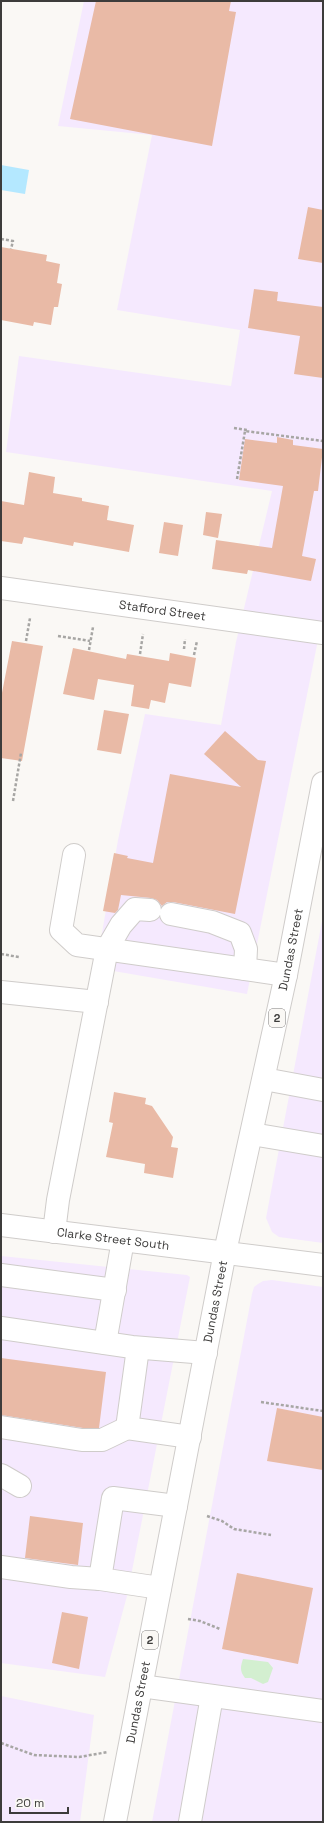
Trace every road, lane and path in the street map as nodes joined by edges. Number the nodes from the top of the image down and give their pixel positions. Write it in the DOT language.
graph roads {
  1 [pos="1,239"];
  2 [pos="11,249"];
  3 [pos="234,428"];
  4 [pos="248,430"];
  5 [pos="323,441"];
  6 [pos="237,478"];
  7 [pos="1,588"];
  8 [pos="30,618"];
  9 [pos="93,627"];
  10 [pos="323,633"];
  11 [pos="143,634"];
  12 [pos="58,636"];
  13 [pos="185,639"];
  14 [pos="26,641"];
  15 [pos="90,641"];
  16 [pos="197,641"];
  17 [pos="184,649"];
  18 [pos="88,650"];
  19 [pos="140,654"];
  20 [pos="194,655"];
  21 [pos="21,753"];
  22 [pos="323,782"];
  23 [pos="13,801"];
  24 [pos="74,855"];
  25 [pos="107,949"];
  26 [pos="1,954"];
  27 [pos="18,957"];
  28 [pos="245,969"];
  29 [pos="286,975"];
  30 [pos="1,992"];
  31 [pos="97,1002"];
  32 [pos="264,1079"];
  33 [pos="323,1090"];
  34 [pos="252,1134"];
  35 [pos="323,1146"];
  36 [pos="1,1225"];
  37 [pos="54,1232"];
  38 [pos="123,1240"];
  39 [pos="225,1252"];
  40 [pos="323,1265"];
  41 [pos="1,1275"];
  42 [pos="115,1290"];
  43 [pos="1,1328"];
  44 [pos="105,1343"];
  45 [pos="138,1348"];
  46 [pos="206,1353"];
  47 [pos="261,1402"];
  48 [pos="323,1411"];
  49 [pos="1,1427"];
  50 [pos="126,1428"];
  51 [pos="190,1437"];
  52 [pos="1,1475"];
  53 [pos="20,1486"];
  54 [pos="176,1506"];
  55 [pos="207,1516"];
  56 [pos="271,1535"];
  57 [pos="1,1567"];
  58 [pos="100,1579"];
  59 [pos="160,1588"];
  60 [pos="188,1619"];
  61 [pos="220,1629"];
  62 [pos="142,1686"];
  63 [pos="212,1696"];
  64 [pos="323,1711"];
  65 [pos="1,1743"];
  66 [pos="129,1748"];
  67 [pos="115,1822"];
  68 [pos="190,1822"];
  1 -- 2 [label="path"];
  3 -- 4 [label="path"];
  4 -- 5 [label="path"];
  4 -- 6 [label="path"];
  7 -- 10 [label="main road, Stafford Street"];
  8 -- 14 [label="path"];
  9 -- 15 [label="path"];
  11 -- 19 [label="path"];
  12 -- 15 [label="path"];
  13 -- 17 [label="path"];
  15 -- 18 [label="path"];
  16 -- 20 [label="path"];
  21 -- 23 [label="path"];
  22 -- 29 [label="main road, Dundas Street / 2"];
  24 -- 25 [label="main road"];
  25 -- 28 [label="main road"];
  25 -- 28 [label="main road"];
  25 -- 31 [label="main road"];
  26 -- 27 [label="path"];
  28 -- 29 [label="main road"];
  29 -- 32 [label="main road, Dundas Street / 2"];
  30 -- 31 [label="main road"];
  31 -- 37 [label="main road"];
  32 -- 33 [label="main road"];
  32 -- 34 [label="main road, Dundas Street / 2"];
  34 -- 35 [label="main road"];
  34 -- 39 [label="main road, Dundas Street / 2"];
  36 -- 37 [label="main road, Clarke Street South"];
  37 -- 38 [label="main road, Clarke Street South"];
  38 -- 39 [label="main road, Clarke Street South"];
  38 -- 42 [label="main road"];
  39 -- 40 [label="main road, Clarke Street South"];
  39 -- 46 [label="main road, Dundas Street / 2"];
  41 -- 42 [label="main road"];
  42 -- 44 [label="main road"];
  43 -- 44 [label="main road"];
  44 -- 45 [label="main road"];
  45 -- 46 [label="main road"];
  45 -- 50 [label="main road"];
  46 -- 51 [label="main road, Dundas Street / 2"];
  47 -- 48 [label="path"];
  49 -- 50 [label="main road"];
  50 -- 51 [label="main road"];
  51 -- 54 [label="main road, Dundas Street / 2"];
  52 -- 53 [label="main road"];
  54 -- 58 [label="main road"];
  54 -- 59 [label="main road, Dundas Street / 2"];
  55 -- 56 [label="path"];
  57 -- 58 [label="main road"];
  58 -- 59 [label="main road"];
  59 -- 62 [label="main road, Dundas Street / 2"];
  60 -- 61 [label="path"];
  62 -- 63 [label="main road"];
  62 -- 66 [label="main road, Dundas Street / 2"];
  63 -- 64 [label="main road"];
  63 -- 68 [label="main road"];
  65 -- 66 [label="path"];
  66 -- 67 [label="main road, Dundas Street / 2"];
}
